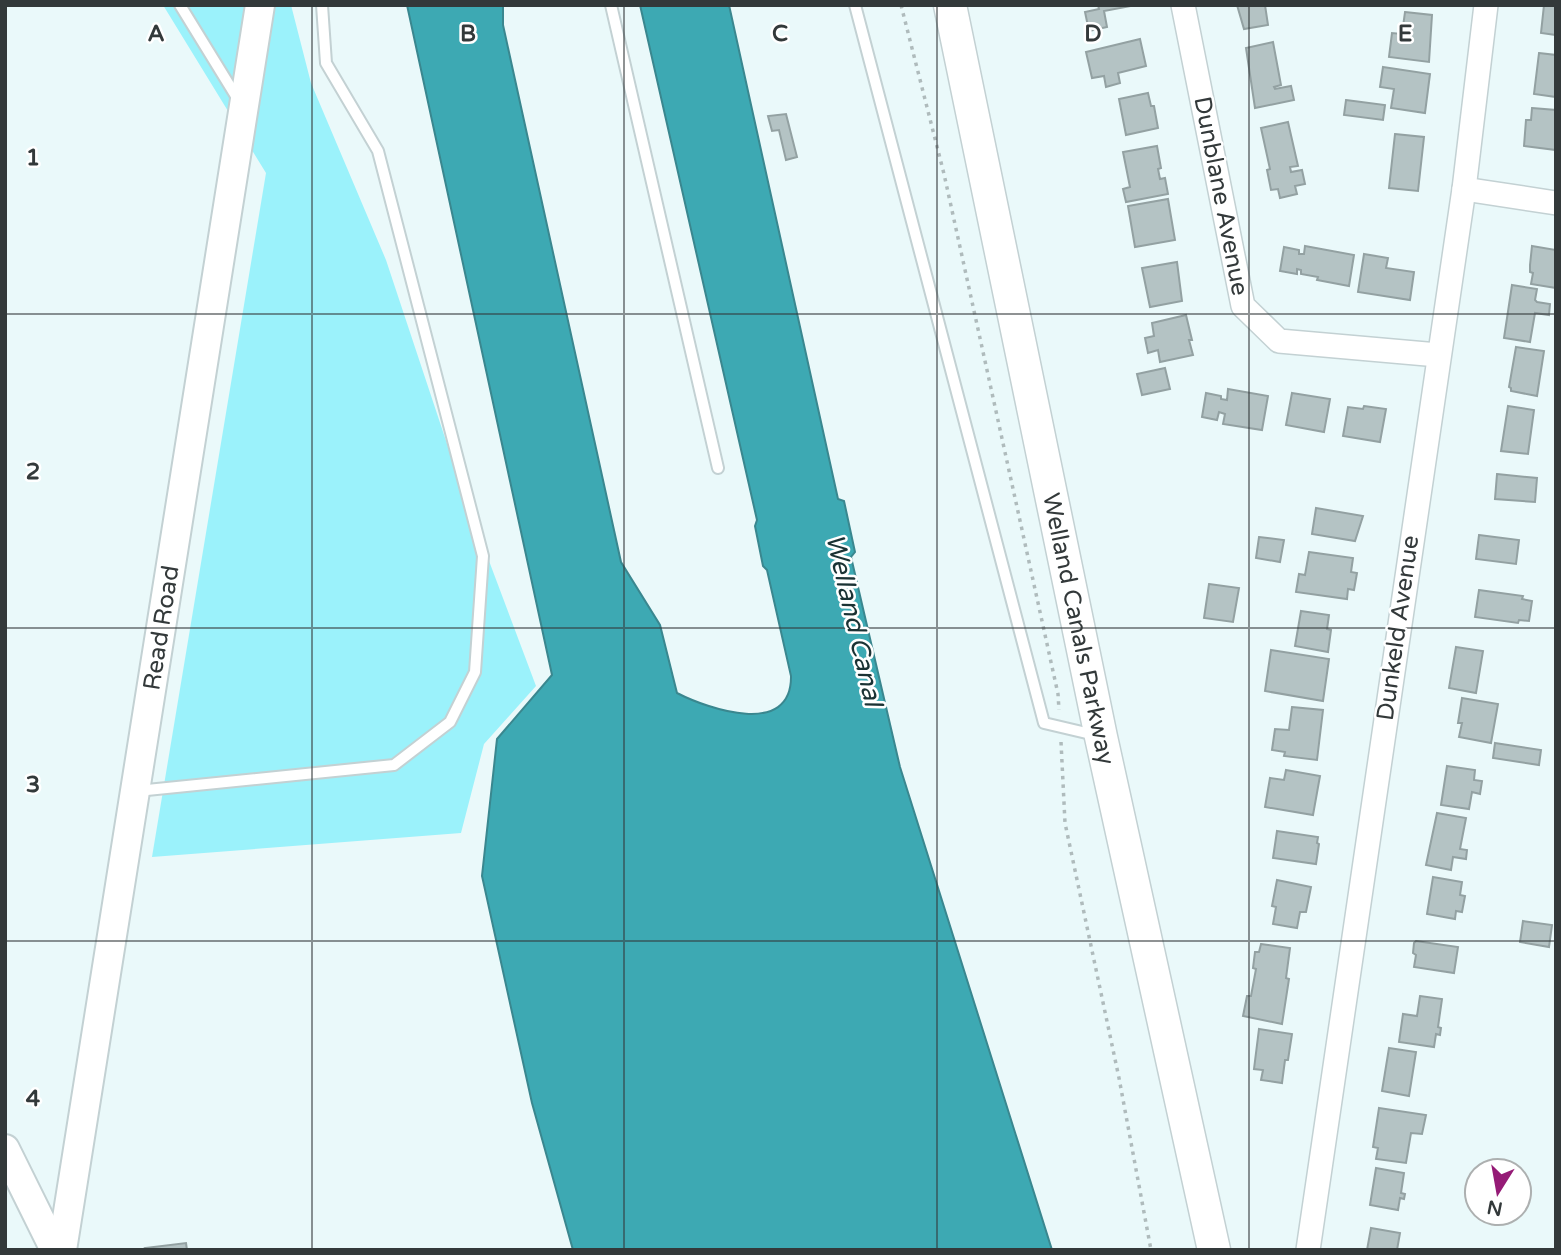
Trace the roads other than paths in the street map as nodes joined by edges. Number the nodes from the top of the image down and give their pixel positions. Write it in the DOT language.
graph roads {
  1 [pos="180,5"];
  2 [pos="260,5"];
  3 [pos="322,5"];
  4 [pos="611,5"];
  5 [pos="855,5"];
  6 [pos="950,5"];
  7 [pos="1183,5"];
  8 [pos="1486,5"];
  9 [pos="243,109"];
  10 [pos="1464,189"];
  11 [pos="1556,203"];
  12 [pos="1438,355"];
  13 [pos="718,468"];
  14 [pos="1101,737"];
  15 [pos="137,791"];
  16 [pos="5,1149"];
  17 [pos="55,1250"];
  18 [pos="62,1250"];
  19 [pos="1214,1250"];
  20 [pos="1308,1250"];
  1 -- 9 [label="lane"];
  2 -- 9 [label="street, Read Road"];
  3 -- 15 [label="lane"];
  4 -- 13 [label="lane"];
  5 -- 14 [label="lane"];
  6 -- 14 [label="main road, Welland Canals Parkway"];
  7 -- 12 [label="street, Dunblane Avenue"];
  8 -- 10 [label="street, Dunkeld Avenue"];
  9 -- 15 [label="street, Read Road"];
  10 -- 11 [label="street"];
  10 -- 12 [label="street, Dunkeld Avenue"];
  12 -- 20 [label="street, Dunkeld Avenue"];
  14 -- 19 [label="main road, Welland Canals Parkway"];
  15 -- 18 [label="street, Read Road"];
  16 -- 17 [label="street"];
}
